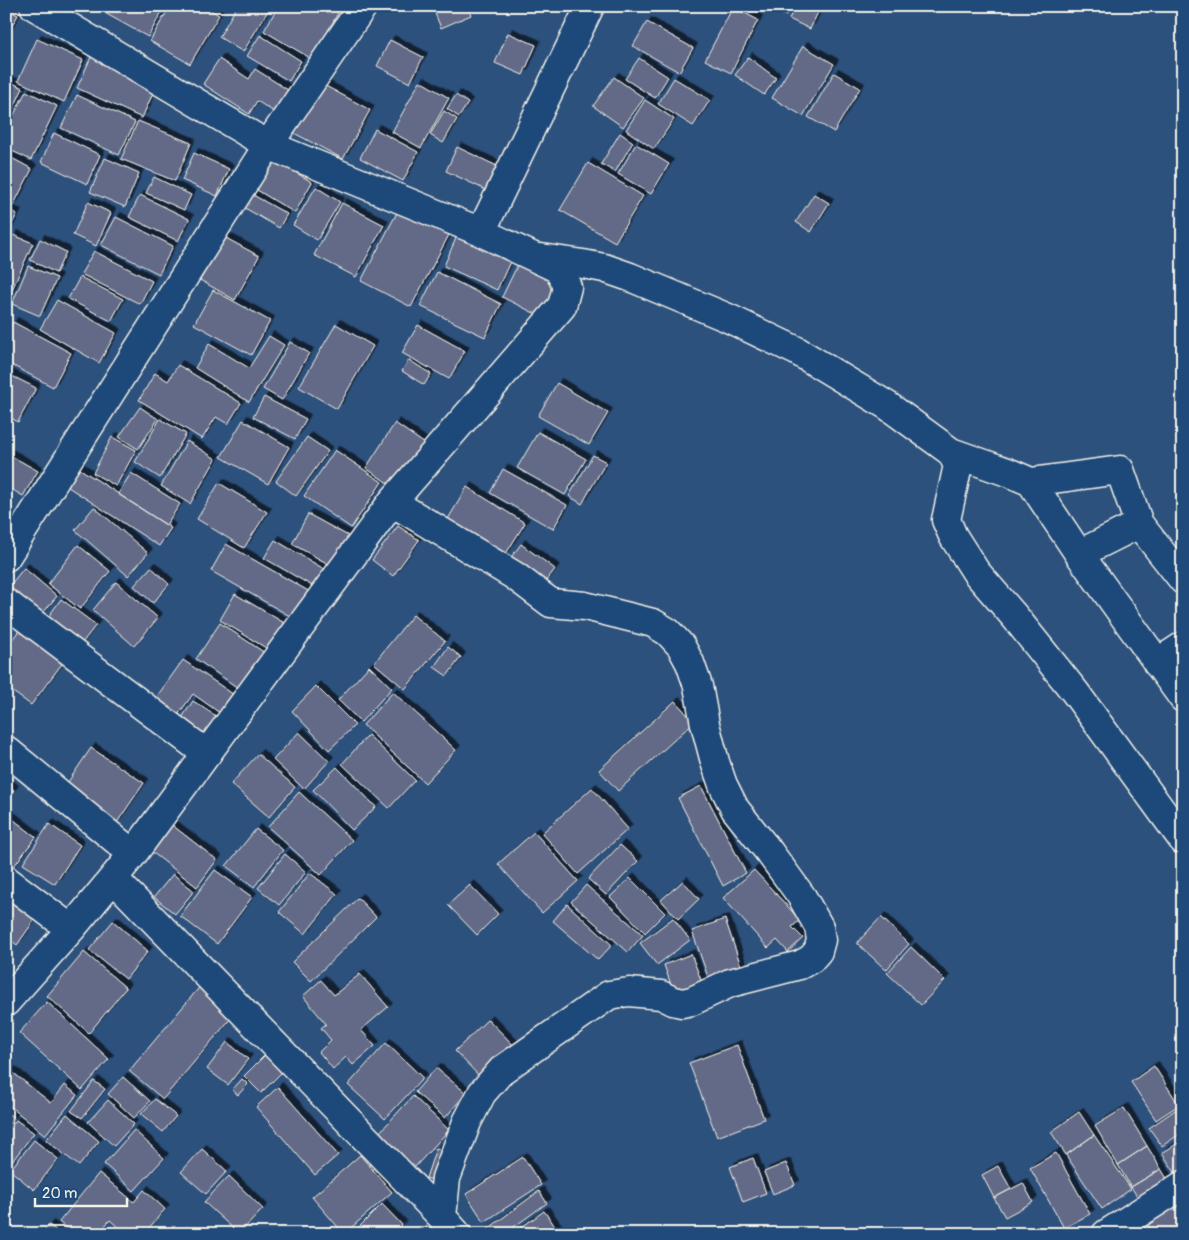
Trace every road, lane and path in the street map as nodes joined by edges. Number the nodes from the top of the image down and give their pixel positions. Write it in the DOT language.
graph roads {
  1 [pos="34,6"];
  2 [pos="363,6"];
  3 [pos="590,6"];
  4 [pos="268,145"];
  5 [pos="481,232"];
  6 [pos="533,257"];
  7 [pos="951,452"];
  8 [pos="1031,482"];
  9 [pos="392,502"];
  10 [pos="1139,524"];
  11 [pos="1079,554"];
  12 [pos="1172,556"];
  13 [pos="6,557"];
  14 [pos="1183,580"];
  15 [pos="6,603"];
  16 [pos="1183,646"];
  17 [pos="1158,663"];
  18 [pos="1183,698"];
  19 [pos="6,750"];
  20 [pos="207,754"];
  21 [pos="1183,840"];
  22 [pos="133,854"];
  23 [pos="113,878"];
  24 [pos="6,880"];
  25 [pos="72,930"];
  26 [pos="6,1002"];
  27 [pos="1183,1185"];
  28 [pos="449,1225"];
  29 [pos="1106,1234"];
  1 -- 4 [label="street"];
  2 -- 4 [label="street"];
  3 -- 5 [label="street"];
  4 -- 5 [label="street"];
  4 -- 13 [label="street"];
  5 -- 6 [label="street"];
  6 -- 7 [label="street"];
  6 -- 9 [label="street"];
  7 -- 8 [label="street"];
  7 -- 21 [label="street"];
  8 -- 10 [label="street"];
  8 -- 11 [label="street"];
  9 -- 20 [label="street"];
  9 -- 28 [label="street"];
  10 -- 11 [label="street"];
  10 -- 12 [label="street"];
  11 -- 17 [label="street"];
  12 -- 14 [label="street"];
  15 -- 20 [label="street"];
  16 -- 17 [label="street"];
  17 -- 18 [label="street"];
  19 -- 22 [label="street"];
  20 -- 22 [label="street"];
  22 -- 23 [label="street"];
  23 -- 25 [label="street"];
  23 -- 28 [label="street"];
  24 -- 25 [label="street"];
  25 -- 26 [label="street"];
  27 -- 29 [label="street"];
}
